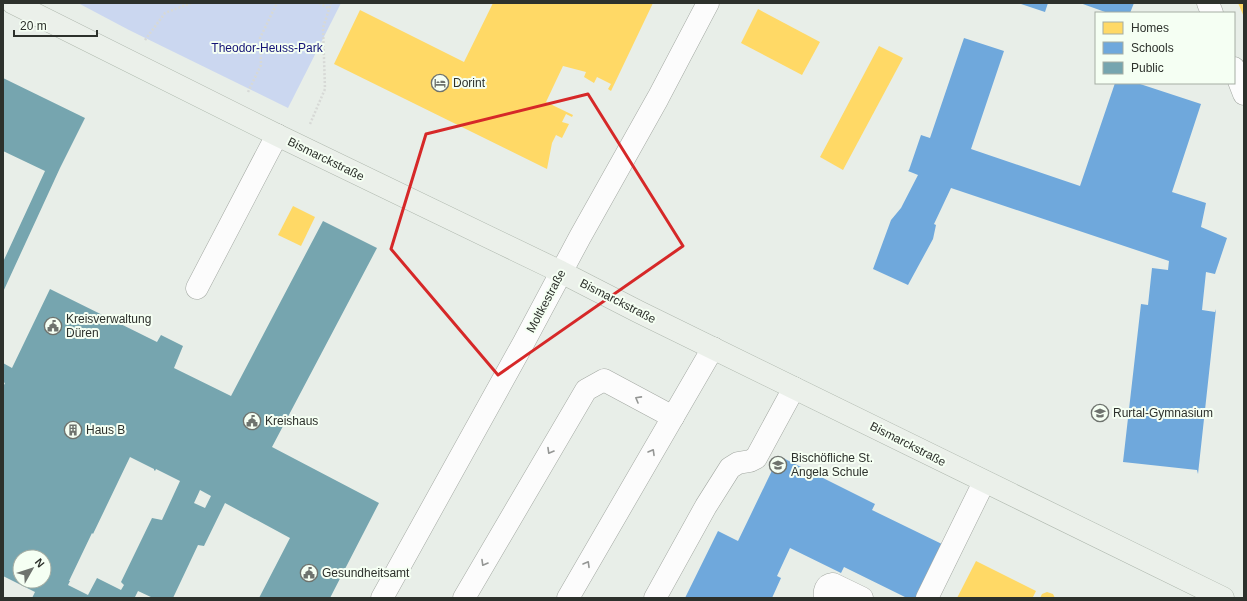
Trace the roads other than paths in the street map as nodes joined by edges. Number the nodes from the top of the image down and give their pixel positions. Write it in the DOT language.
graph roads {
  1 [pos="13,3"];
  2 [pos="708,3"];
  3 [pos="1235,71"];
  4 [pos="1244,94"];
  5 [pos="277,135"];
  6 [pos="561,272"];
  7 [pos="197,288"];
  8 [pos="713,348"];
  9 [pos="794,388"];
  10 [pos="673,417"];
  11 [pos="984,482"];
  12 [pos="387,596"];
  13 [pos="464,598"];
  14 [pos="568,598"];
  15 [pos="655,598"];
  16 [pos="824,598"];
  17 [pos="862,598"];
  18 [pos="927,598"];
  19 [pos="1223,598"];
  1 -- 5 [label="main road, Bismarckstraße"];
  2 -- 6 [label="street, Moltkestraße"];
  3 -- 4 [label="street"];
  5 -- 6 [label="main road, Bismarckstraße"];
  5 -- 7 [label="street"];
  6 -- 8 [label="main road, Bismarckstraße"];
  6 -- 12 [label="street, Moltkestraße"];
  8 -- 9 [label="main road, Bismarckstraße"];
  8 -- 10 [label="street"];
  9 -- 11 [label="main road, Bismarckstraße"];
  9 -- 15 [label="street"];
  10 -- 13 [label="street, one-way"];
  14 -- 10 [label="street, one-way"];
  11 -- 18 [label="street"];
  11 -- 19 [label="main road, Bismarckstraße"];
  16 -- 17 [label="street"];
}
